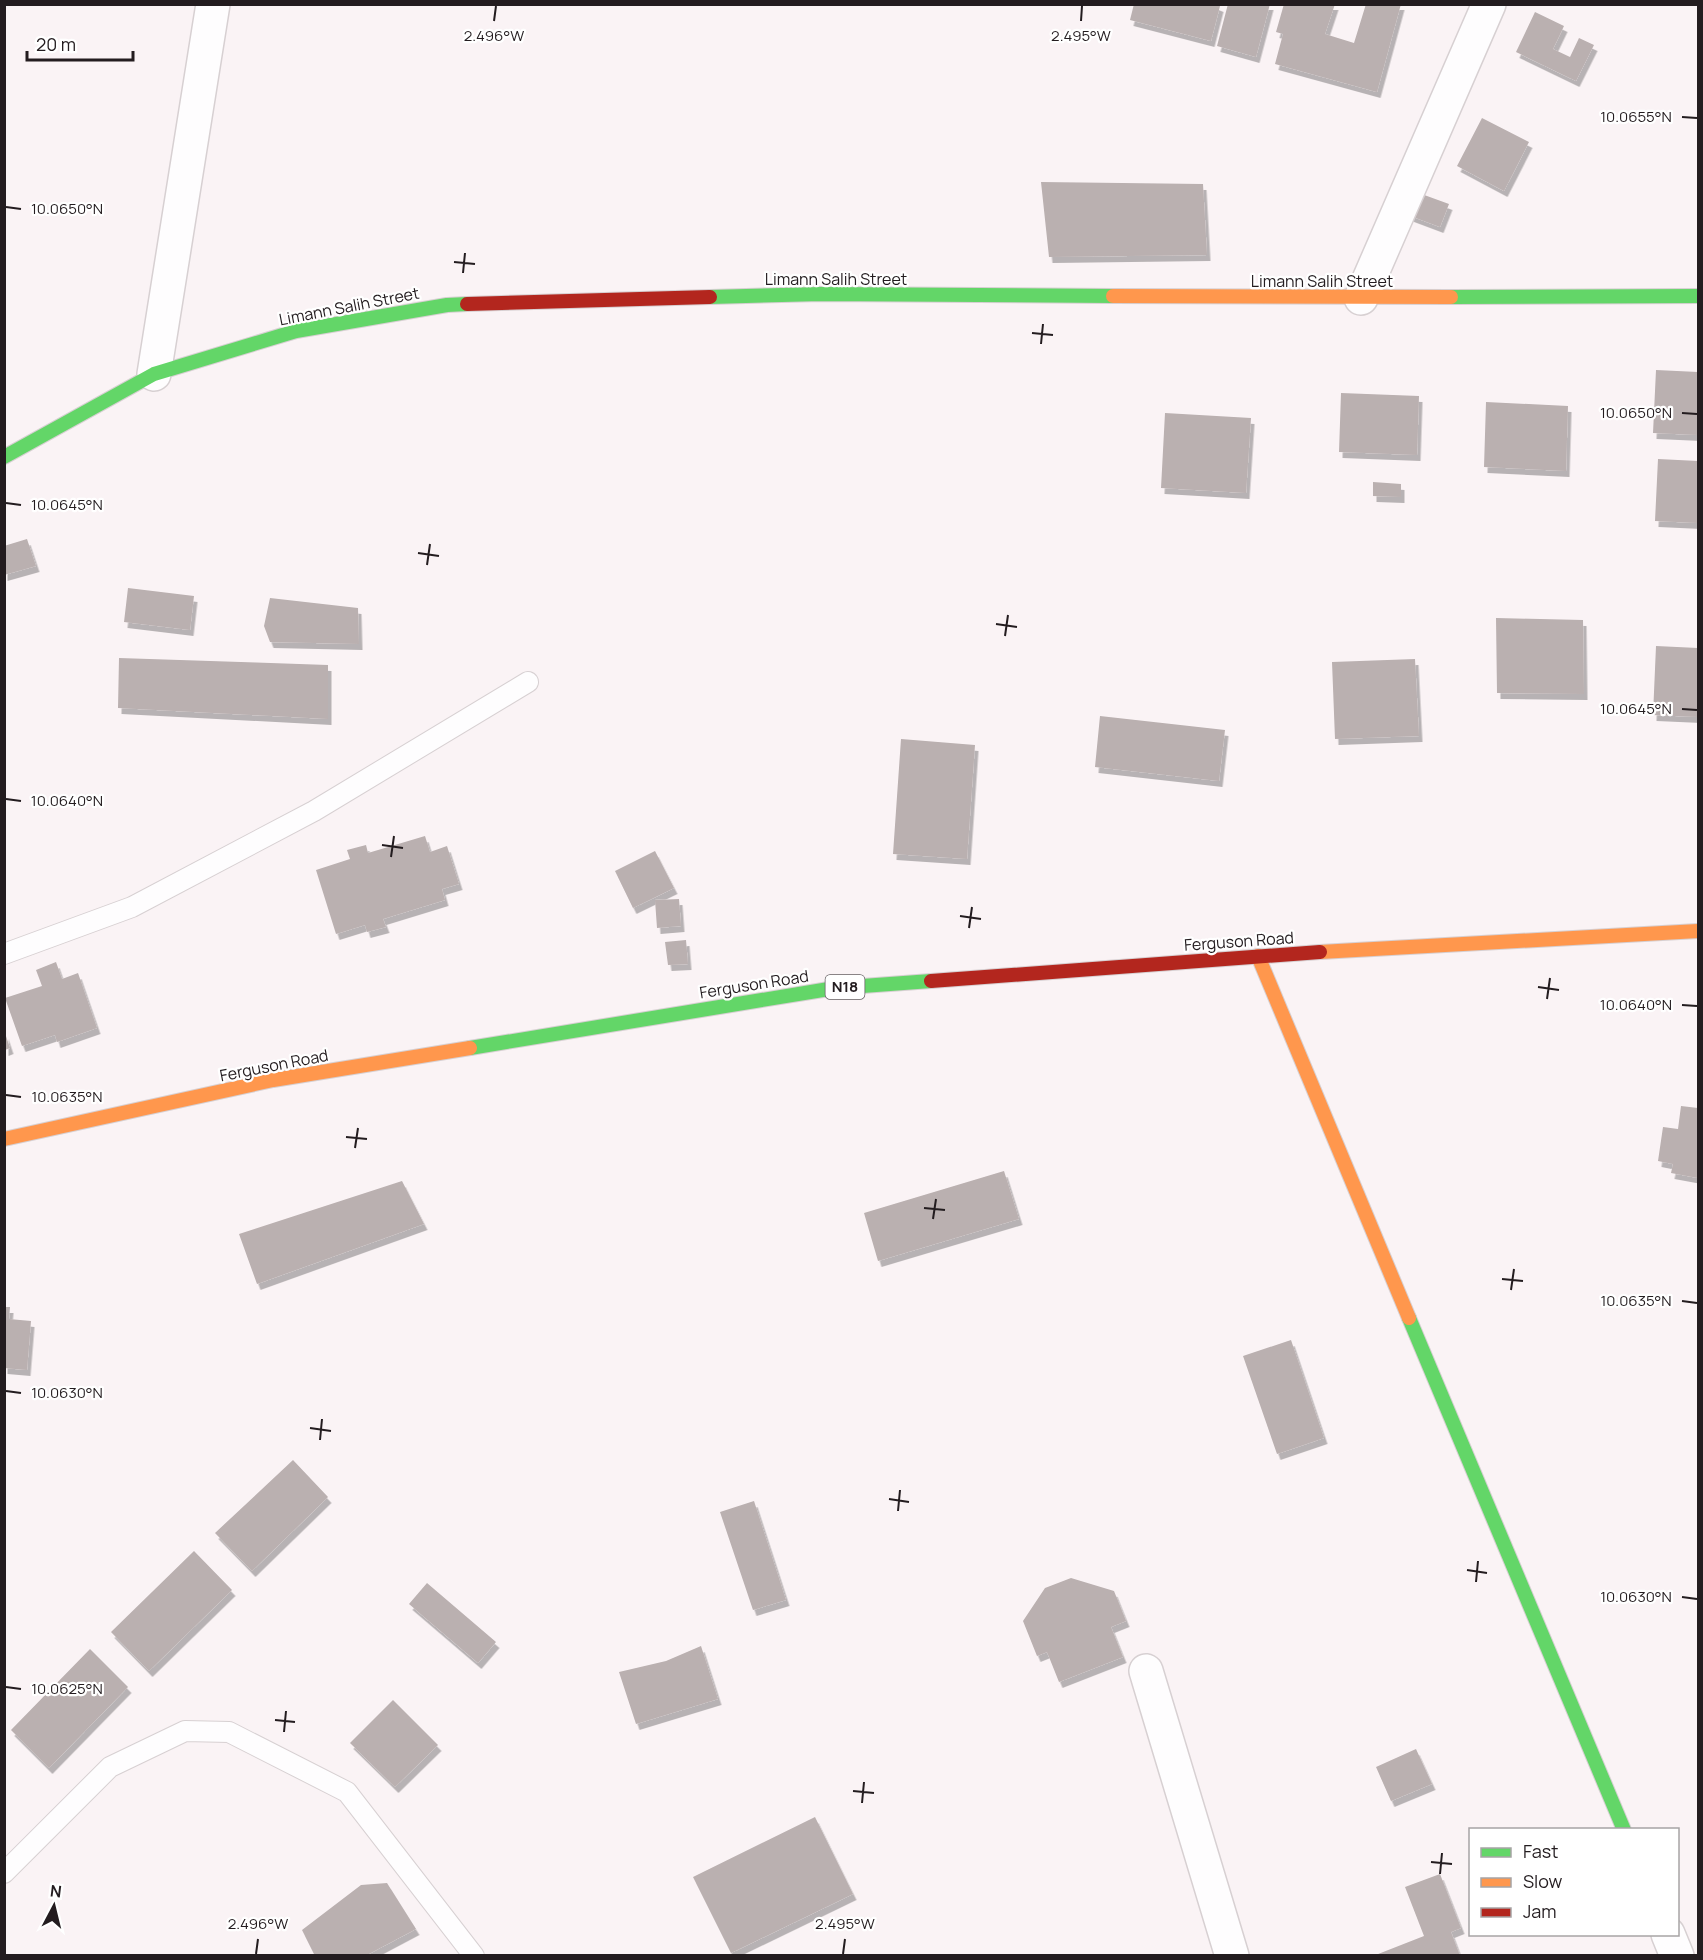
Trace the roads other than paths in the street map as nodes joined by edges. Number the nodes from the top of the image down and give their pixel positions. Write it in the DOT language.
graph roads {
  1 [pos="213,4"];
  2 [pos="1489,4"];
  3 [pos="1698,296"];
  4 [pos="1360,298"];
  5 [pos="154,374"];
  6 [pos="4,456"];
  7 [pos="528,682"];
  8 [pos="1698,931"];
  9 [pos="4,954"];
  10 [pos="1258,956"];
  11 [pos="4,1139"];
  12 [pos="1146,1671"];
  13 [pos="1623,1828"];
  14 [pos="4,1873"];
  15 [pos="1668,1936"];
  16 [pos="474,1956"];
  17 [pos="1232,1956"];
  18 [pos="1677,1956"];
  1 -- 5 [label="street"];
  2 -- 4 [label="street"];
  3 -- 4 [label="main road, Limann Salih Street"];
  4 -- 5 [label="main road, Limann Salih Street"];
  5 -- 6 [label="main road, Limann Salih Street"];
  7 -- 9 [label="lane"];
  8 -- 10 [label="main road, Ferguson Road / N18"];
  10 -- 11 [label="main road, Ferguson Road / N18"];
  10 -- 13 [label="main road"];
  12 -- 17 [label="street"];
  14 -- 16 [label="lane"];
  15 -- 18 [label="street"];
}
